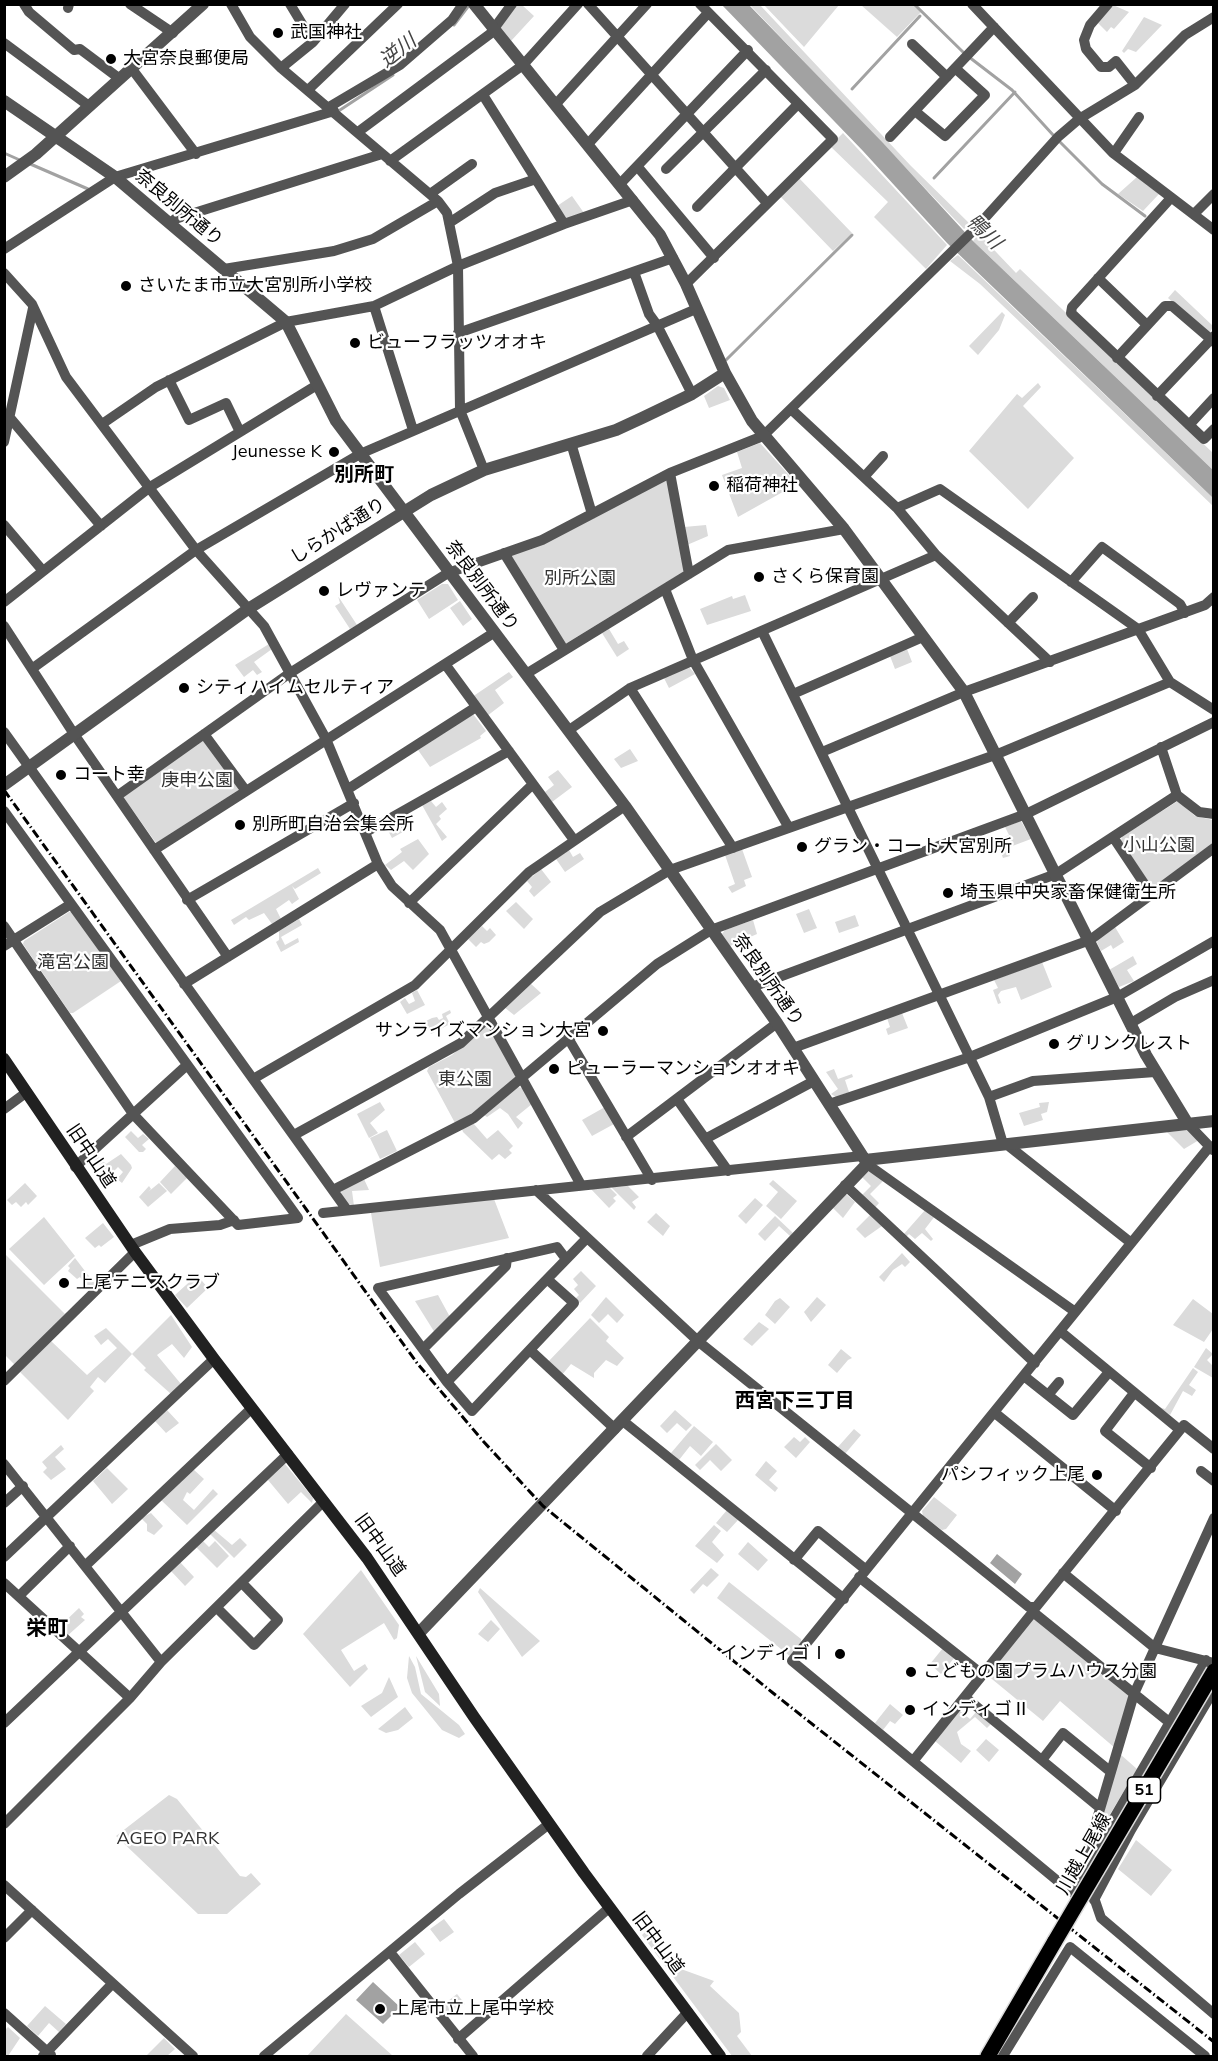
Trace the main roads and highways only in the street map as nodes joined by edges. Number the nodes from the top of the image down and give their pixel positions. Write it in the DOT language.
graph roads {
  1 [pos="4,1059"];
  2 [pos="1211,1665"];
  3 [pos="720,2056"];
  4 [pos="988,2056"];
  1 -- 3 [label="main road, 旧中山道"];
  2 -- 4 [label="main road, 川越上尾線 / 51, bridge"];
}
